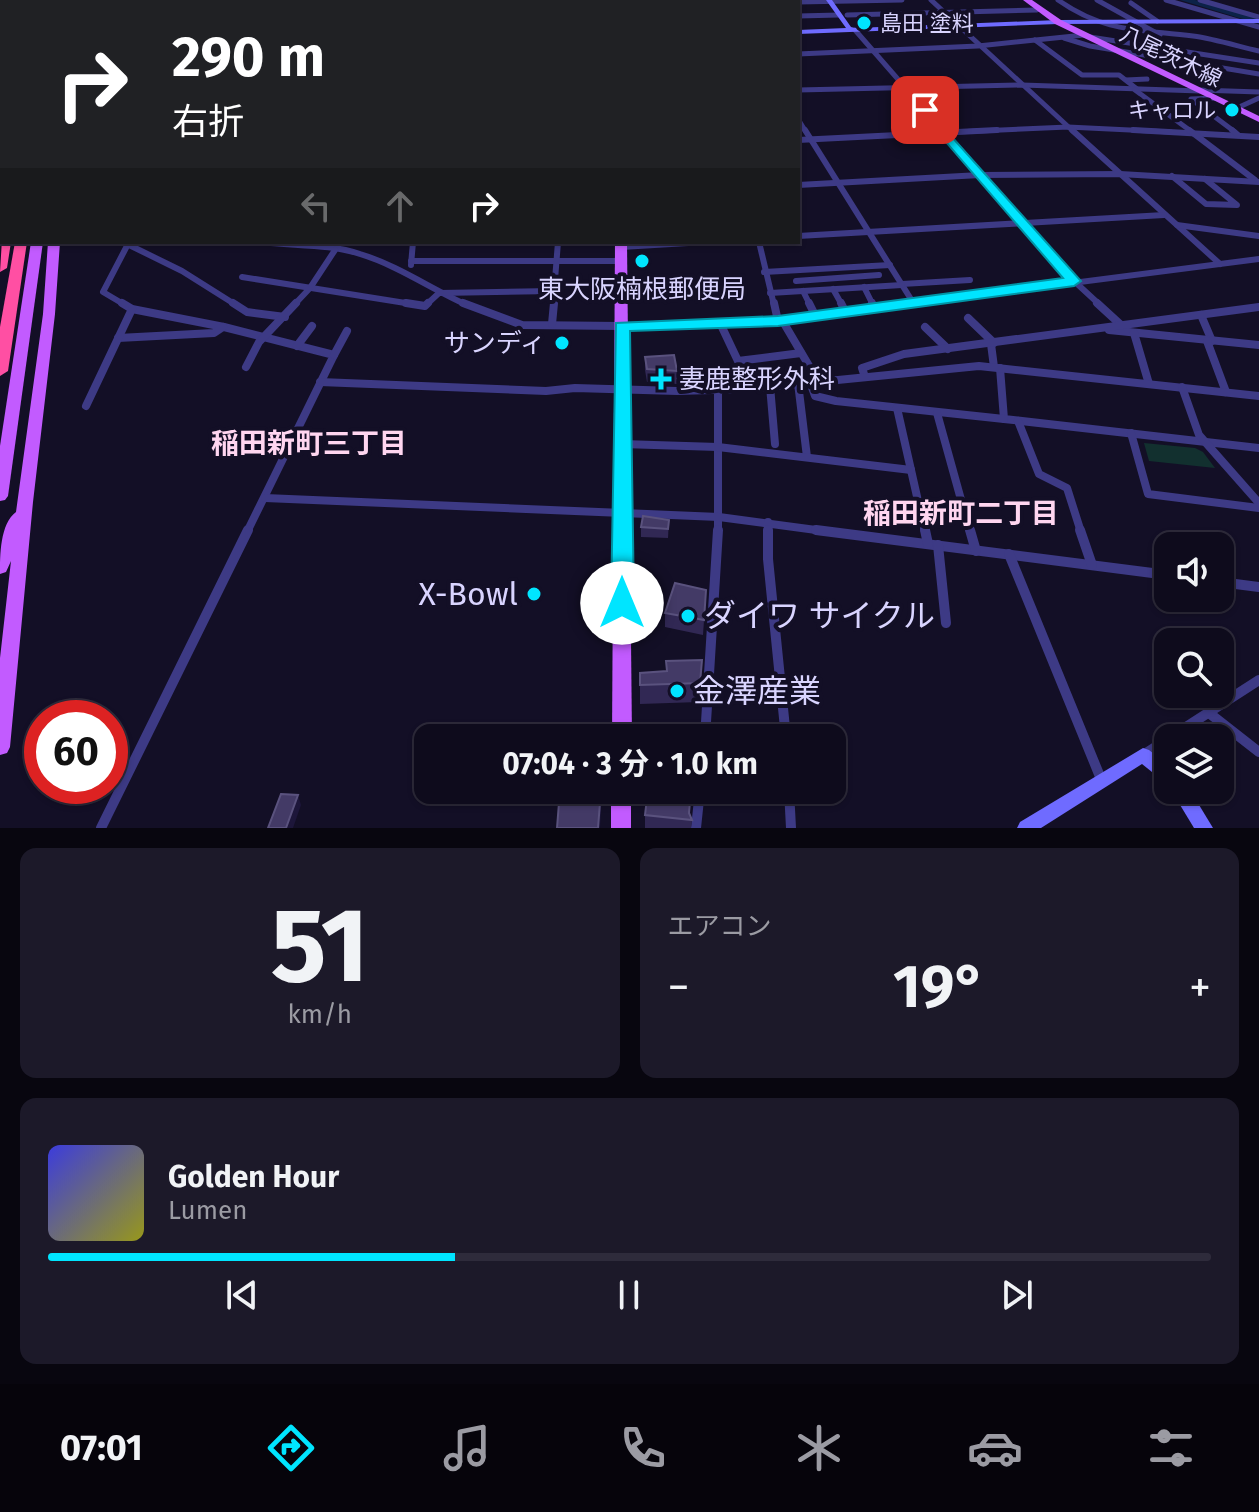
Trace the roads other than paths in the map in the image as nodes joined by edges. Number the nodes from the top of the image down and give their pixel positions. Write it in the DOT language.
graph roads {
  1 [pos="902,0"];
  2 [pos="931,0"];
  3 [pos="1027,0"];
  4 [pos="1058,0"];
  5 [pos="1097,0"];
  6 [pos="1166,0"];
  7 [pos="1200,0"];
  8 [pos="833,1"];
  9 [pos="800,2"];
  10 [pos="1131,3"];
  11 [pos="1037,10"];
  12 [pos="943,12"];
  13 [pos="843,15"];
  14 [pos="800,16"];
  15 [pos="1136,21"];
  16 [pos="1157,21"];
  17 [pos="1240,21"];
  18 [pos="1259,21"];
  19 [pos="1058,22"];
  20 [pos="1099,22"];
  21 [pos="957,26"];
  22 [pos="855,30"];
  23 [pos="800,32"];
  24 [pos="1087,36"];
  25 [pos="1161,36"];
  26 [pos="1063,37"];
  27 [pos="1035,40"];
  28 [pos="978,46"];
  29 [pos="871,51"];
  30 [pos="1259,51"];
  31 [pos="1119,52"];
  32 [pos="800,54"];
  33 [pos="1259,63"];
  34 [pos="1259,74"];
  35 [pos="1147,79"];
  36 [pos="1125,80"];
  37 [pos="1022,85"];
  38 [pos="905,88"];
  39 [pos="1136,89"];
  40 [pos="800,90"];
  41 [pos="1200,90"];
  42 [pos="1259,92"];
  43 [pos="1215,98"];
  44 [pos="1259,98"];
  45 [pos="1237,108"];
  46 [pos="1259,119"];
  47 [pos="800,122"];
  48 [pos="1068,127"];
  49 [pos="945,133"];
  50 [pos="1194,133"];
  51 [pos="1239,136"];
  52 [pos="1259,137"];
  53 [pos="810,139"];
  54 [pos="800,140"];
  55 [pos="1120,174"];
  56 [pos="980,175"];
  57 [pos="1172,176"];
  58 [pos="1204,178"];
  59 [pos="1258,182"];
  60 [pos="839,183"];
  61 [pos="800,185"];
  62 [pos="1164,215"];
  63 [pos="1022,223"];
  64 [pos="1176,225"];
  65 [pos="869,232"];
  66 [pos="800,236"];
  67 [pos="1259,236"];
  68 [pos="5,244"];
  69 [pos="21,244"];
  70 [pos="37,244"];
  71 [pos="54,244"];
  72 [pos="126,244"];
  73 [pos="128,244"];
  74 [pos="413,244"];
  75 [pos="558,244"];
  76 [pos="684,244"];
  77 [pos="759,244"];
  78 [pos="319,245"];
  79 [pos="335,250"];
  80 [pos="621,250"];
  81 [pos="1259,259"];
  82 [pos="34,260"];
  83 [pos="411,261"];
  84 [pos="556,261"];
  85 [pos="1220,264"];
  86 [pos="890,265"];
  87 [pos="873,266"];
  88 [pos="0,268"];
  89 [pos="792,271"];
  90 [pos="764,272"];
  91 [pos="410,274"];
  92 [pos="879,275"];
  93 [pos="242,277"];
  94 [pos="970,280"];
  95 [pos="796,281"];
  96 [pos="1074,281"];
  97 [pos="902,284"];
  98 [pos="886,286"];
  99 [pos="864,287"];
  100 [pos="310,288"];
  101 [pos="833,289"];
  102 [pos="553,291"];
  103 [pos="802,291"];
  104 [pos="439,293"];
  105 [pos="770,293"];
  106 [pos="914,304"];
  107 [pos="1259,307"];
  108 [pos="132,309"];
  109 [pos="875,309"];
  110 [pos="846,313"];
  111 [pos="49,314"];
  112 [pos="1201,315"];
  113 [pos="285,317"];
  114 [pos="816,317"];
  115 [pos="968,318"];
  116 [pos="780,321"];
  117 [pos="720,323"];
  118 [pos="552,324"];
  119 [pos="1121,325"];
  120 [pos="312,326"];
  121 [pos="621,326"];
  122 [pos="224,327"];
  123 [pos="925,327"];
  124 [pos="1105,327"];
  125 [pos="347,331"];
  126 [pos="1134,333"];
  127 [pos="118,338"];
  128 [pos="264,338"];
  129 [pos="1209,341"];
  130 [pos="992,344"];
  131 [pos="1257,345"];
  132 [pos="297,346"];
  133 [pos="948,349"];
  134 [pos="801,353"];
  135 [pos="1259,354"];
  136 [pos="334,355"];
  137 [pos="246,367"];
  138 [pos="997,368"];
  139 [pos="0,371"];
  140 [pos="865,377"];
  141 [pos="320,382"];
  142 [pos="814,382"];
  143 [pos="798,383"];
  144 [pos="1149,384"];
  145 [pos="770,386"];
  146 [pos="1182,387"];
  147 [pos="621,389"];
  148 [pos="718,390"];
  149 [pos="1226,392"];
  150 [pos="1259,396"];
  151 [pos="86,406"];
  152 [pos="897,408"];
  153 [pos="937,413"];
  154 [pos="1004,419"];
  155 [pos="1018,421"];
  156 [pos="1131,433"];
  157 [pos="1204,442"];
  158 [pos="622,444"];
  159 [pos="775,444"];
  160 [pos="718,447"];
  161 [pos="1259,448"];
  162 [pos="807,457"];
  163 [pos="911,470"];
  164 [pos="0,496"];
  165 [pos="265,498"];
  166 [pos="25,502"];
  167 [pos="1259,505"];
  168 [pos="623,512"];
  169 [pos="719,517"];
  170 [pos="768,522"];
  171 [pos="933,545"];
  172 [pos="976,551"];
  173 [pos="1009,554"];
  174 [pos="1092,565"];
  175 [pos="0,568"];
  176 [pos="1154,573"];
  177 [pos="1234,584"];
  178 [pos="1259,587"];
  179 [pos="946,623"];
  180 [pos="1259,680"];
  181 [pos="1209,713"];
  182 [pos="622,724"];
  183 [pos="706,724"];
  184 [pos="785,724"];
  185 [pos="1191,724"];
  186 [pos="0,747"];
  187 [pos="1154,748"];
  188 [pos="1259,752"];
  189 [pos="1143,755"];
  190 [pos="1154,764"];
  191 [pos="1101,779"];
  192 [pos="621,804"];
  193 [pos="699,804"];
  194 [pos="790,804"];
  195 [pos="1189,804"];
  196 [pos="101,828"];
  197 [pos="621,828"];
  198 [pos="696,828"];
  199 [pos="791,828"];
  200 [pos="1026,828"];
  201 [pos="1204,828"];
  1 -- 8 [label="street"];
  2 -- 12 [label="street"];
  3 -- 11 [label="main road, 八尾茨木線"];
  4 -- 20 [label="street"];
  5 -- 15 [label="street"];
  6 -- 17 [label="street"];
  7 -- 18 [label="street"];
  8 -- 9 [label="street"];
  8 -- 13 [label="street"];
  10 -- 16 [label="street"];
  11 -- 12 [label="street"];
  11 -- 19 [label="main road, 八尾茨木線"];
  12 -- 13 [label="street"];
  12 -- 21 [label="street"];
  13 -- 14 [label="street"];
  13 -- 22 [label="street"];
  15 -- 16 [label="street"];
  15 -- 20 [label="street"];
  15 -- 25 [label="street"];
  16 -- 17 [label="street"];
  17 -- 18 [label="street"];
  19 -- 20 [label="street"];
  19 -- 21 [label="street"];
  19 -- 24 [label="main road, 八尾茨木線"];
  20 -- 25 [label="street"];
  21 -- 22 [label="street"];
  21 -- 28 [label="street"];
  22 -- 23 [label="street"];
  22 -- 29 [label="street"];
  24 -- 26 [label="street"];
  24 -- 31 [label="main road, 八尾茨木線"];
  24 -- 33 [label="street"];
  25 -- 30 [label="street"];
  26 -- 27 [label="street"];
  26 -- 31 [label="street"];
  27 -- 28 [label="street"];
  27 -- 36 [label="street"];
  28 -- 29 [label="street"];
  28 -- 37 [label="street"];
  29 -- 32 [label="street"];
  29 -- 38 [label="street"];
  31 -- 34 [label="street"];
  31 -- 41 [label="main road, 八尾茨木線"];
  35 -- 36 [label="street"];
  36 -- 39 [label="street"];
  37 -- 38 [label="street"];
  37 -- 39 [label="street"];
  37 -- 48 [label="street"];
  38 -- 40 [label="street"];
  38 -- 49 [label="street"];
  39 -- 41 [label="street"];
  39 -- 50 [label="street"];
  41 -- 42 [label="street"];
  41 -- 43 [label="main road, 八尾茨木線"];
  43 -- 45 [label="main road, 八尾茨木線"];
  43 -- 51 [label="street"];
  44 -- 45 [label="street"];
  45 -- 46 [label="main road, 八尾茨木線"];
  47 -- 53 [label="street"];
  48 -- 49 [label="street"];
  48 -- 50 [label="street"];
  48 -- 55 [label="street"];
  49 -- 53 [label="street"];
  49 -- 56 [label="street"];
  50 -- 51 [label="street"];
  50 -- 59 [label="street"];
  51 -- 52 [label="street"];
  53 -- 54 [label="street"];
  53 -- 60 [label="street"];
  55 -- 56 [label="street"];
  55 -- 57 [label="street"];
  55 -- 62 [label="street"];
  56 -- 60 [label="street"];
  56 -- 63 [label="street"];
  57 -- 58 [label="street"];
  57 -- 58 [label="street"];
  58 -- 59 [label="street"];
  60 -- 61 [label="street"];
  60 -- 65 [label="street"];
  62 -- 63 [label="street"];
  62 -- 64 [label="street"];
  63 -- 65 [label="street"];
  63 -- 96 [label="street"];
  64 -- 67 [label="street"];
  64 -- 85 [label="street"];
  65 -- 66 [label="street"];
  65 -- 86 [label="street"];
  68 -- 88 [label="highway"];
  69 -- 139 [label="highway"];
  70 -- 82 [label="main road"];
  71 -- 111 [label="main road"];
  72 -- 108 [label="street"];
  73 -- 113 [label="street"];
  74 -- 83 [label="street"];
  75 -- 84 [label="street"];
  76 -- 80 [label="street"];
  77 -- 90 [label="street"];
  78 -- 79 [label="street"];
  79 -- 91 [label="street"];
  79 -- 100 [label="street"];
  80 -- 84 [label="street"];
  80 -- 121 [label="main road"];
  81 -- 85 [label="street"];
  82 -- 111 [label="main road"];
  82 -- 164 [label="main road"];
  83 -- 84 [label="street"];
  83 -- 91 [label="street"];
  84 -- 102 [label="street"];
  85 -- 96 [label="street"];
  86 -- 87 [label="street"];
  86 -- 97 [label="street"];
  87 -- 89 [label="street"];
  87 -- 92 [label="street"];
  89 -- 90 [label="street"];
  89 -- 95 [label="street"];
  90 -- 105 [label="street"];
  91 -- 104 [label="street"];
  92 -- 95 [label="street"];
  92 -- 98 [label="street"];
  93 -- 100 [label="street"];
  94 -- 97 [label="street"];
  95 -- 103 [label="street"];
  96 -- 106 [label="street"];
  96 -- 119 [label="street"];
  97 -- 98 [label="street"];
  97 -- 106 [label="street"];
  98 -- 99 [label="street"];
  99 -- 101 [label="street"];
  99 -- 109 [label="street"];
  100 -- 104 [label="street"];
  100 -- 113 [label="street"];
  101 -- 103 [label="street"];
  101 -- 110 [label="street"];
  102 -- 104 [label="street"];
  102 -- 118 [label="street"];
  103 -- 105 [label="street"];
  103 -- 114 [label="street"];
  104 -- 118 [label="street"];
  105 -- 116 [label="street"];
  106 -- 109 [label="street"];
  107 -- 112 [label="street"];
  108 -- 122 [label="street"];
  108 -- 127 [label="street"];
  109 -- 110 [label="street"];
  110 -- 114 [label="street"];
  111 -- 166 [label="main road"];
  112 -- 119 [label="street"];
  112 -- 129 [label="street"];
  113 -- 128 [label="street"];
  114 -- 116 [label="street"];
  115 -- 130 [label="street"];
  116 -- 117 [label="street"];
  116 -- 134 [label="street"];
  117 -- 121 [label="street"];
  117 -- 134 [label="street"];
  118 -- 121 [label="street"];
  119 -- 124 [label="street"];
  120 -- 132 [label="street"];
  121 -- 147 [label="main road"];
  122 -- 127 [label="street"];
  122 -- 128 [label="street"];
  123 -- 133 [label="street"];
  124 -- 126 [label="street"];
  124 -- 130 [label="street"];
  125 -- 136 [label="street"];
  126 -- 129 [label="street"];
  126 -- 144 [label="street"];
  127 -- 151 [label="street"];
  128 -- 132 [label="street"];
  128 -- 137 [label="street"];
  129 -- 131 [label="street"];
  129 -- 149 [label="street"];
  130 -- 133 [label="street"];
  130 -- 138 [label="street"];
  131 -- 135 [label="street"];
  132 -- 136 [label="street"];
  133 -- 140 [label="street"];
  134 -- 142 [label="street"];
  136 -- 141 [label="street"];
  138 -- 140 [label="street"];
  138 -- 144 [label="street"];
  138 -- 154 [label="street"];
  140 -- 142 [label="street"];
  141 -- 147 [label="street"];
  141 -- 165 [label="street"];
  142 -- 143 [label="street"];
  142 -- 152 [label="street"];
  143 -- 145 [label="street"];
  143 -- 162 [label="street"];
  144 -- 146 [label="street"];
  145 -- 148 [label="street"];
  145 -- 159 [label="street"];
  146 -- 149 [label="street"];
  146 -- 157 [label="street"];
  147 -- 148 [label="street"];
  147 -- 158 [label="main road"];
  148 -- 160 [label="street"];
  149 -- 150 [label="street"];
  152 -- 153 [label="street"];
  152 -- 163 [label="street"];
  153 -- 154 [label="street"];
  153 -- 172 [label="street"];
  154 -- 155 [label="street"];
  155 -- 156 [label="street"];
  155 -- 174 [label="street"];
  156 -- 157 [label="street"];
  156 -- 167 [label="street"];
  157 -- 161 [label="street"];
  157 -- 167 [label="street"];
  158 -- 160 [label="street"];
  158 -- 168 [label="main road"];
  160 -- 162 [label="street"];
  160 -- 169 [label="street"];
  162 -- 163 [label="street"];
  163 -- 171 [label="street"];
  165 -- 168 [label="street"];
  165 -- 196 [label="street"];
  166 -- 175 [label="main road"];
  166 -- 186 [label="main road"];
  168 -- 169 [label="street"];
  168 -- 182 [label="main road"];
  169 -- 170 [label="street"];
  169 -- 183 [label="street"];
  170 -- 171 [label="street"];
  170 -- 184 [label="street"];
  171 -- 172 [label="street"];
  171 -- 179 [label="street"];
  172 -- 173 [label="street"];
  173 -- 174 [label="street"];
  173 -- 191 [label="street"];
  174 -- 176 [label="street"];
  177 -- 178 [label="street"];
  180 -- 181 [label="street"];
  181 -- 185 [label="street"];
  181 -- 188 [label="street"];
  187 -- 189 [label="street"];
  189 -- 190 [label="street"];
  189 -- 191 [label="street"];
  191 -- 200 [label="street"];
  192 -- 197 [label="main road"];
  193 -- 198 [label="street"];
  194 -- 199 [label="street"];
  195 -- 201 [label="street"];
}
